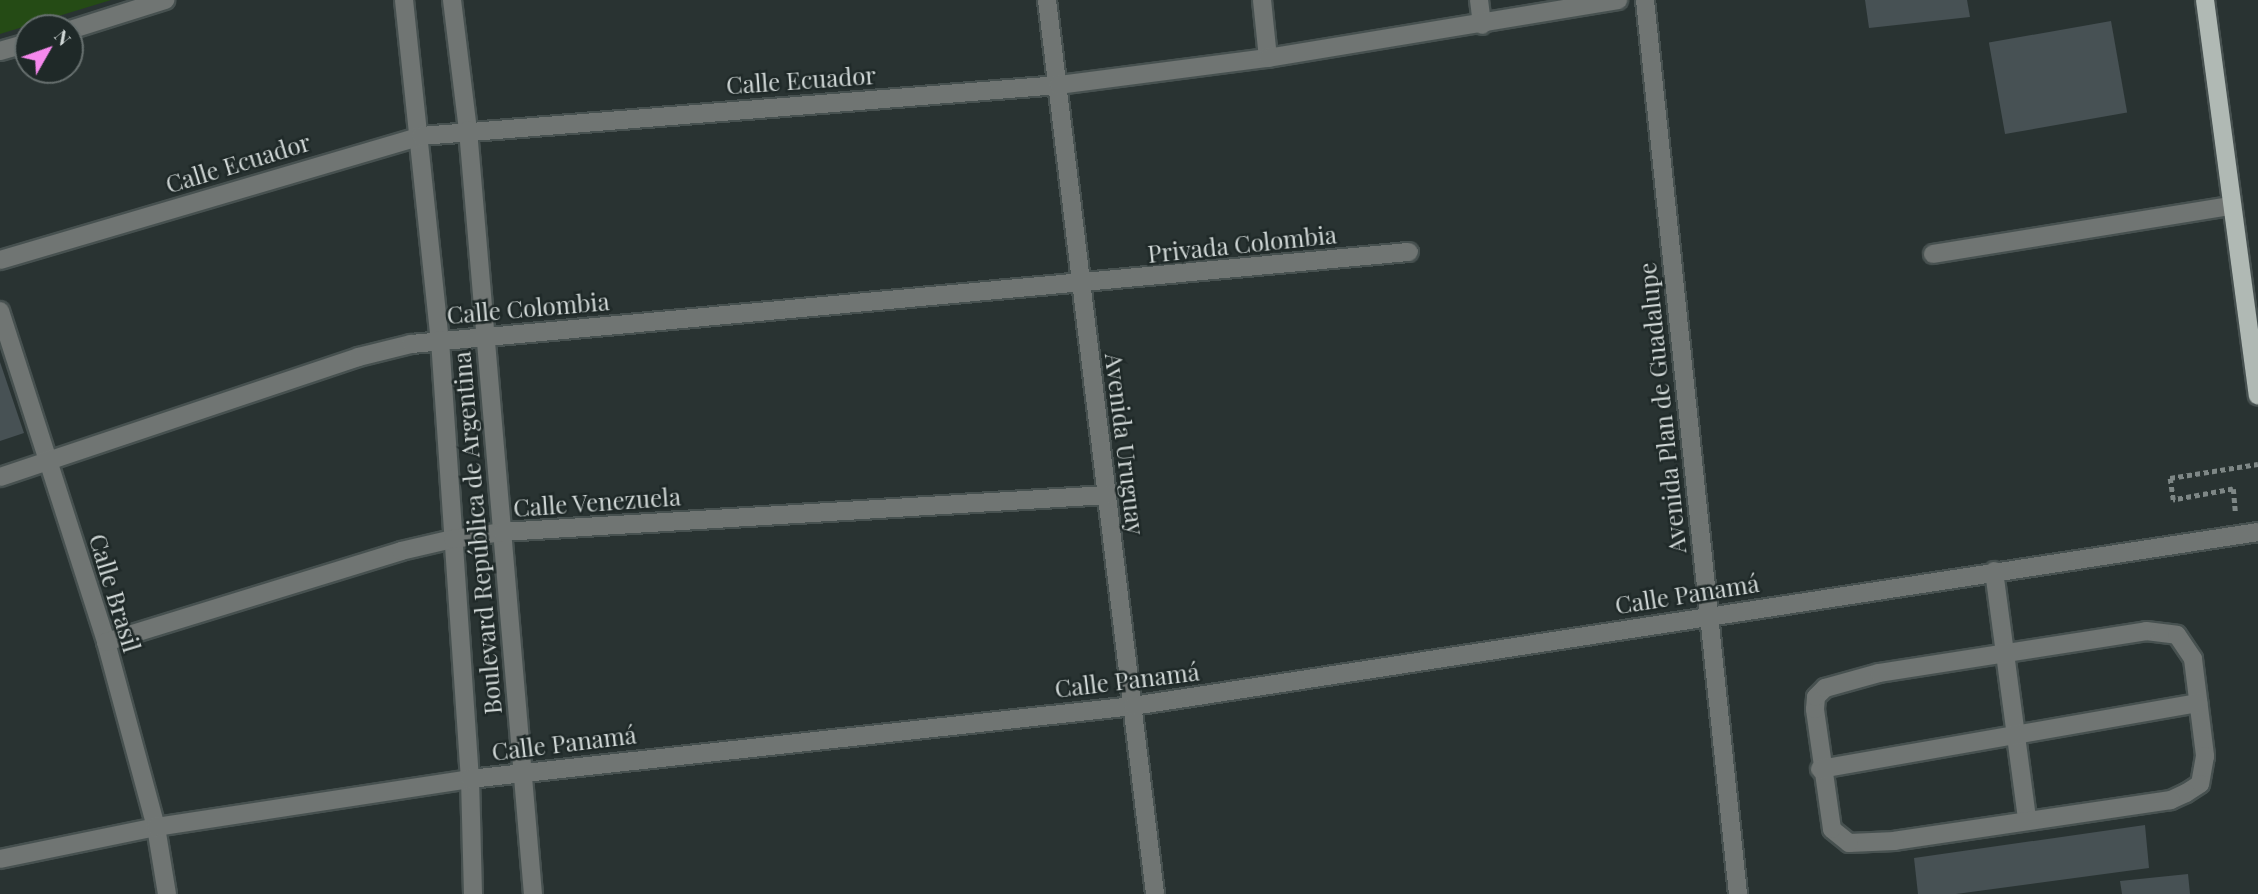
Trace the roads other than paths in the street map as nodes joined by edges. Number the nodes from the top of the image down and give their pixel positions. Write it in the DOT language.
graph roads {
  1 [pos="165,0"];
  2 [pos="404,0"];
  3 [pos="452,0"];
  4 [pos="1047,0"];
  5 [pos="1262,0"];
  6 [pos="1479,0"];
  7 [pos="1618,0"];
  8 [pos="1645,0"];
  9 [pos="2205,0"];
  10 [pos="1482,25"];
  11 [pos="84,26"];
  12 [pos="1268,58"];
  13 [pos="1059,85"];
  14 [pos="468,130"];
  15 [pos="421,136"];
  16 [pos="2231,206"];
  17 [pos="1409,252"];
  18 [pos="1933,254"];
  19 [pos="0,260"];
  20 [pos="1080,285"];
  21 [pos="0,311"];
  22 [pos="483,336"];
  23 [pos="440,340"];
  24 [pos="2258,395"];
  25 [pos="47,461"];
  26 [pos="0,477"];
  27 [pos="1107,495"];
  28 [pos="502,532"];
  29 [pos="2258,532"];
  30 [pos="453,539"];
  31 [pos="1994,570"];
  32 [pos="1708,615"];
  33 [pos="106,642"];
  34 [pos="2006,654"];
  35 [pos="2199,704"];
  36 [pos="1133,706"];
  37 [pos="2016,736"];
  38 [pos="1820,769"];
  39 [pos="524,771"];
  40 [pos="470,779"];
  41 [pos="2027,819"];
  42 [pos="156,827"];
  43 [pos="0,859"];
  44 [pos="167,894"];
  45 [pos="473,894"];
  46 [pos="534,894"];
  47 [pos="1156,894"];
  48 [pos="1738,894"];
  1 -- 11 [label="street"];
  2 -- 15 [label="street, Boulevard República de Argentina"];
  3 -- 14 [label="street, Boulevard República de Argentina"];
  4 -- 13 [label="street, Avenida Uruguay"];
  5 -- 12 [label="street"];
  6 -- 10 [label="street"];
  7 -- 10 [label="street, Calle Ecuador"];
  8 -- 32 [label="street, Avenida Plan de Guadalupe"];
  9 -- 16 [label="main road"];
  10 -- 12 [label="street, Calle Ecuador"];
  12 -- 13 [label="street, Calle Ecuador"];
  13 -- 14 [label="street, Calle Ecuador"];
  13 -- 20 [label="street, Avenida Uruguay"];
  14 -- 15 [label="street, Calle Ecuador"];
  14 -- 22 [label="street, Boulevard República de Argentina"];
  15 -- 19 [label="street, Calle Ecuador"];
  15 -- 23 [label="street, Boulevard República de Argentina"];
  16 -- 18 [label="street"];
  16 -- 24 [label="main road"];
  17 -- 20 [label="street, Privada Colombia"];
  20 -- 22 [label="street, Calle Colombia"];
  20 -- 27 [label="street, Avenida Uruguay"];
  21 -- 25 [label="street, Calle Brasil"];
  22 -- 23 [label="street, Calle Colombia"];
  22 -- 28 [label="street, Boulevard República de Argentina"];
  23 -- 25 [label="street, Calle Colombia"];
  23 -- 30 [label="street, Boulevard República de Argentina"];
  25 -- 26 [label="street, Calle Colombia"];
  25 -- 33 [label="street, Calle Brasil"];
  27 -- 28 [label="street, Calle Venezuela"];
  27 -- 36 [label="street, Avenida Uruguay"];
  28 -- 30 [label="street, Calle Venezuela"];
  28 -- 39 [label="street, Boulevard República de Argentina"];
  29 -- 31 [label="street, Calle Panamá"];
  30 -- 33 [label="street, Calle Venezuela"];
  30 -- 40 [label="street, Boulevard República de Argentina"];
  31 -- 32 [label="street, Calle Panamá"];
  31 -- 34 [label="street"];
  32 -- 36 [label="street, Calle Panamá"];
  32 -- 48 [label="street, Avenida Plan de Guadalupe"];
  33 -- 42 [label="street, Calle Brasil"];
  34 -- 35 [label="street"];
  34 -- 37 [label="street"];
  34 -- 38 [label="street"];
  35 -- 37 [label="street"];
  35 -- 41 [label="street"];
  36 -- 39 [label="street, Calle Panamá"];
  36 -- 47 [label="street, Avenida Uruguay"];
  37 -- 38 [label="street"];
  37 -- 41 [label="street"];
  38 -- 41 [label="street"];
  39 -- 40 [label="street, Calle Panamá"];
  39 -- 46 [label="street, Boulevard República de Argentina"];
  40 -- 42 [label="street, Calle Panamá"];
  40 -- 45 [label="street, Boulevard República de Argentina"];
  42 -- 43 [label="street, Calle Panamá"];
  42 -- 44 [label="street, Calle Brasil"];
}
